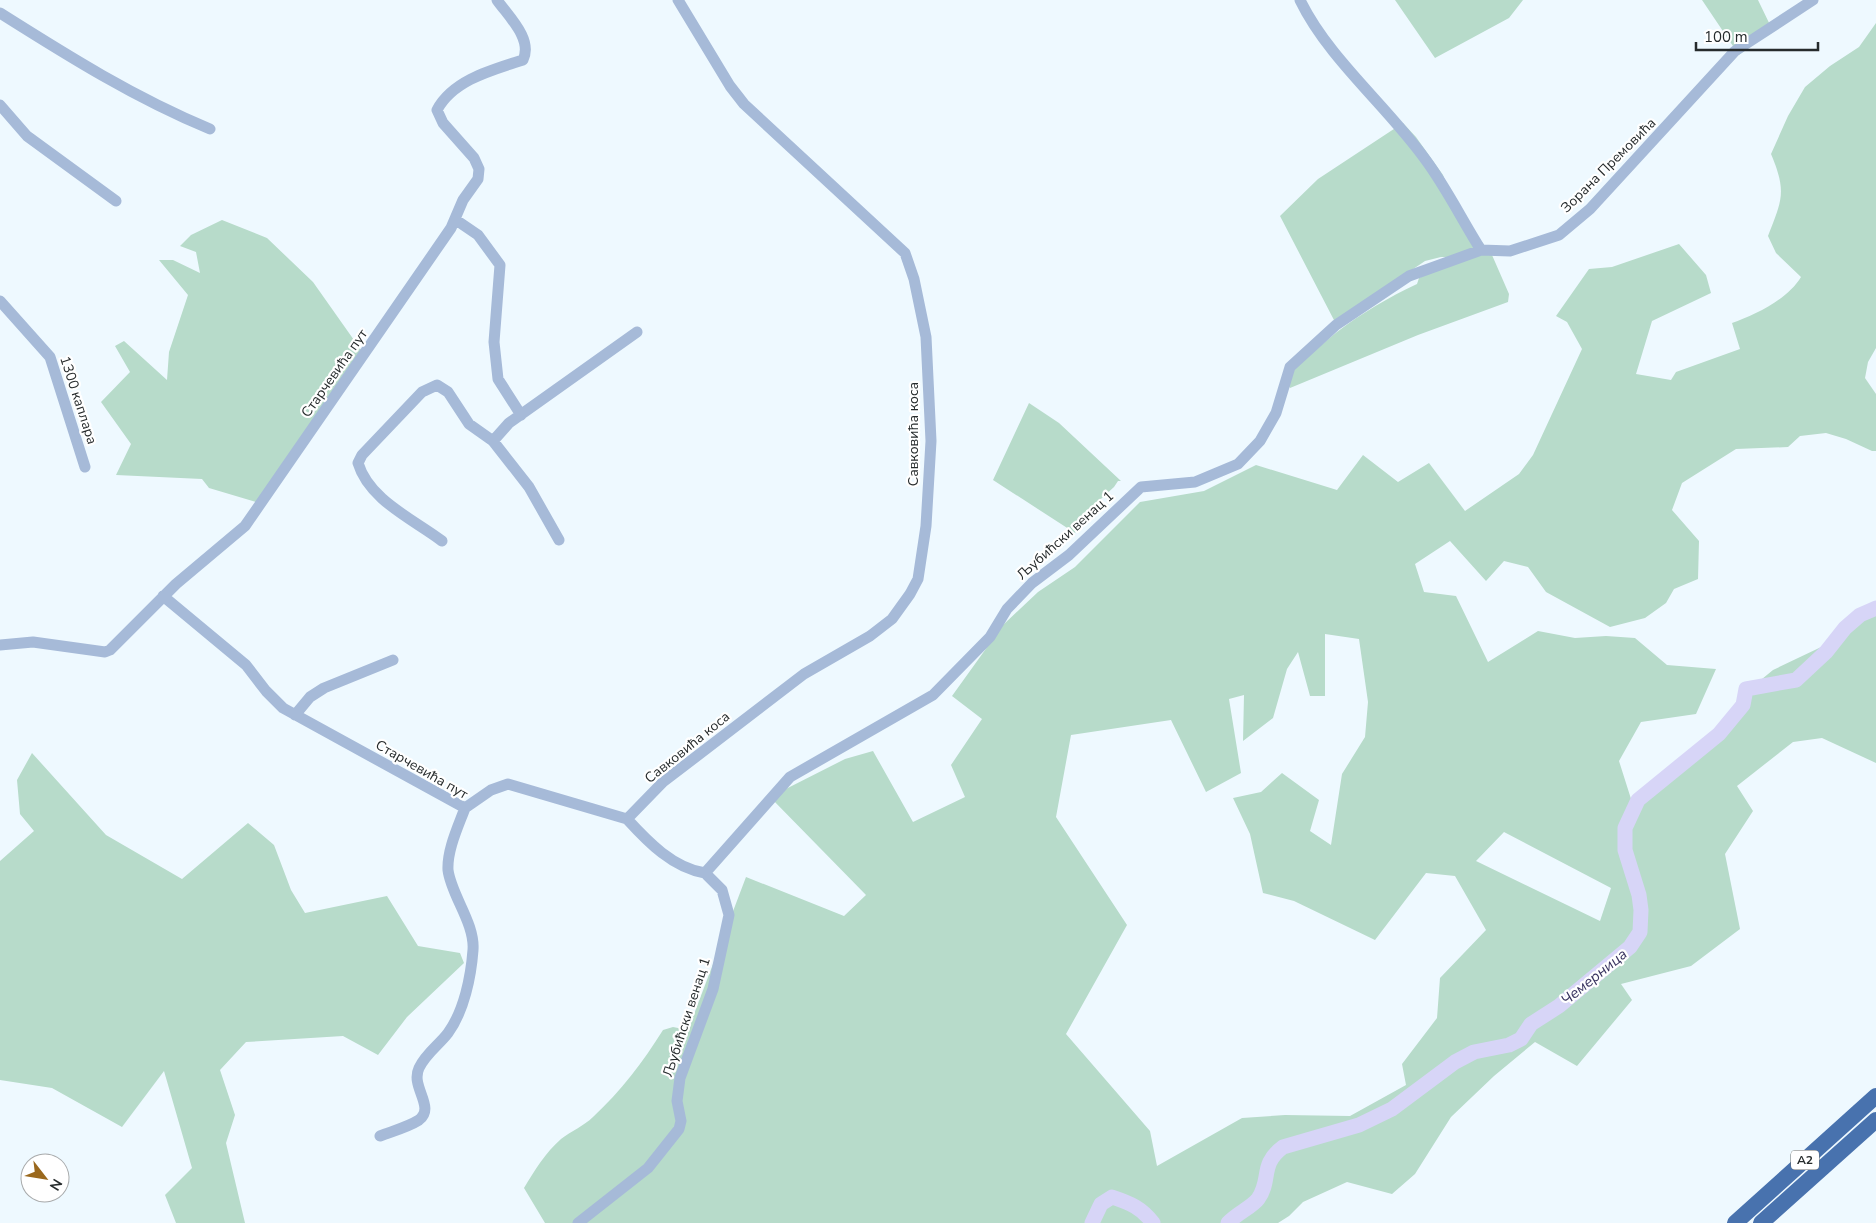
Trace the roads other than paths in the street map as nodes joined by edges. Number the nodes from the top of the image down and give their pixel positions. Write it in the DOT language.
graph roads {
  1 [pos="497,0"];
  2 [pos="678,0"];
  3 [pos="1300,0"];
  4 [pos="1813,0"];
  5 [pos="0,13"];
  6 [pos="0,105"];
  7 [pos="210,129"];
  8 [pos="116,202"];
  9 [pos="456,220"];
  10 [pos="1481,250"];
  11 [pos="0,301"];
  12 [pos="637,332"];
  13 [pos="521,415"];
  14 [pos="492,441"];
  15 [pos="84,467"];
  16 [pos="559,540"];
  17 [pos="442,541"];
  18 [pos="163,596"];
  19 [pos="0,645"];
  20 [pos="393,660"];
  21 [pos="295,715"];
  22 [pos="465,808"];
  23 [pos="627,819"];
  24 [pos="705,873"];
  25 [pos="1876,1096"];
  26 [pos="1876,1120"];
  27 [pos="380,1136"];
  28 [pos="578,1223"];
  29 [pos="1735,1223"];
  30 [pos="1761,1223"];
  1 -- 9 [label="street, Старчевића пут"];
  2 -- 23 [label="street, Савковића коса"];
  3 -- 10 [label="street"];
  4 -- 10 [label="street, Зорана Премовића"];
  5 -- 7 [label="street"];
  6 -- 8 [label="street"];
  9 -- 13 [label="street"];
  9 -- 18 [label="street, Старчевића пут"];
  10 -- 24 [label="street, Љубићски венац 1"];
  11 -- 15 [label="street, 1300 каплара"];
  12 -- 13 [label="street"];
  13 -- 14 [label="street"];
  14 -- 16 [label="street"];
  14 -- 17 [label="street"];
  18 -- 19 [label="street, Старчевића пут"];
  18 -- 21 [label="street, Старчевића пут"];
  20 -- 21 [label="street"];
  21 -- 22 [label="street, Старчевића пут"];
  22 -- 23 [label="street"];
  22 -- 27 [label="street, Старчевића пут"];
  23 -- 24 [label="street, Љубићски венац 1"];
  24 -- 28 [label="street, Љубићски венац 1"];
  25 -- 29 [label="highway, A2"];
  26 -- 30 [label="highway, A2"];
}
